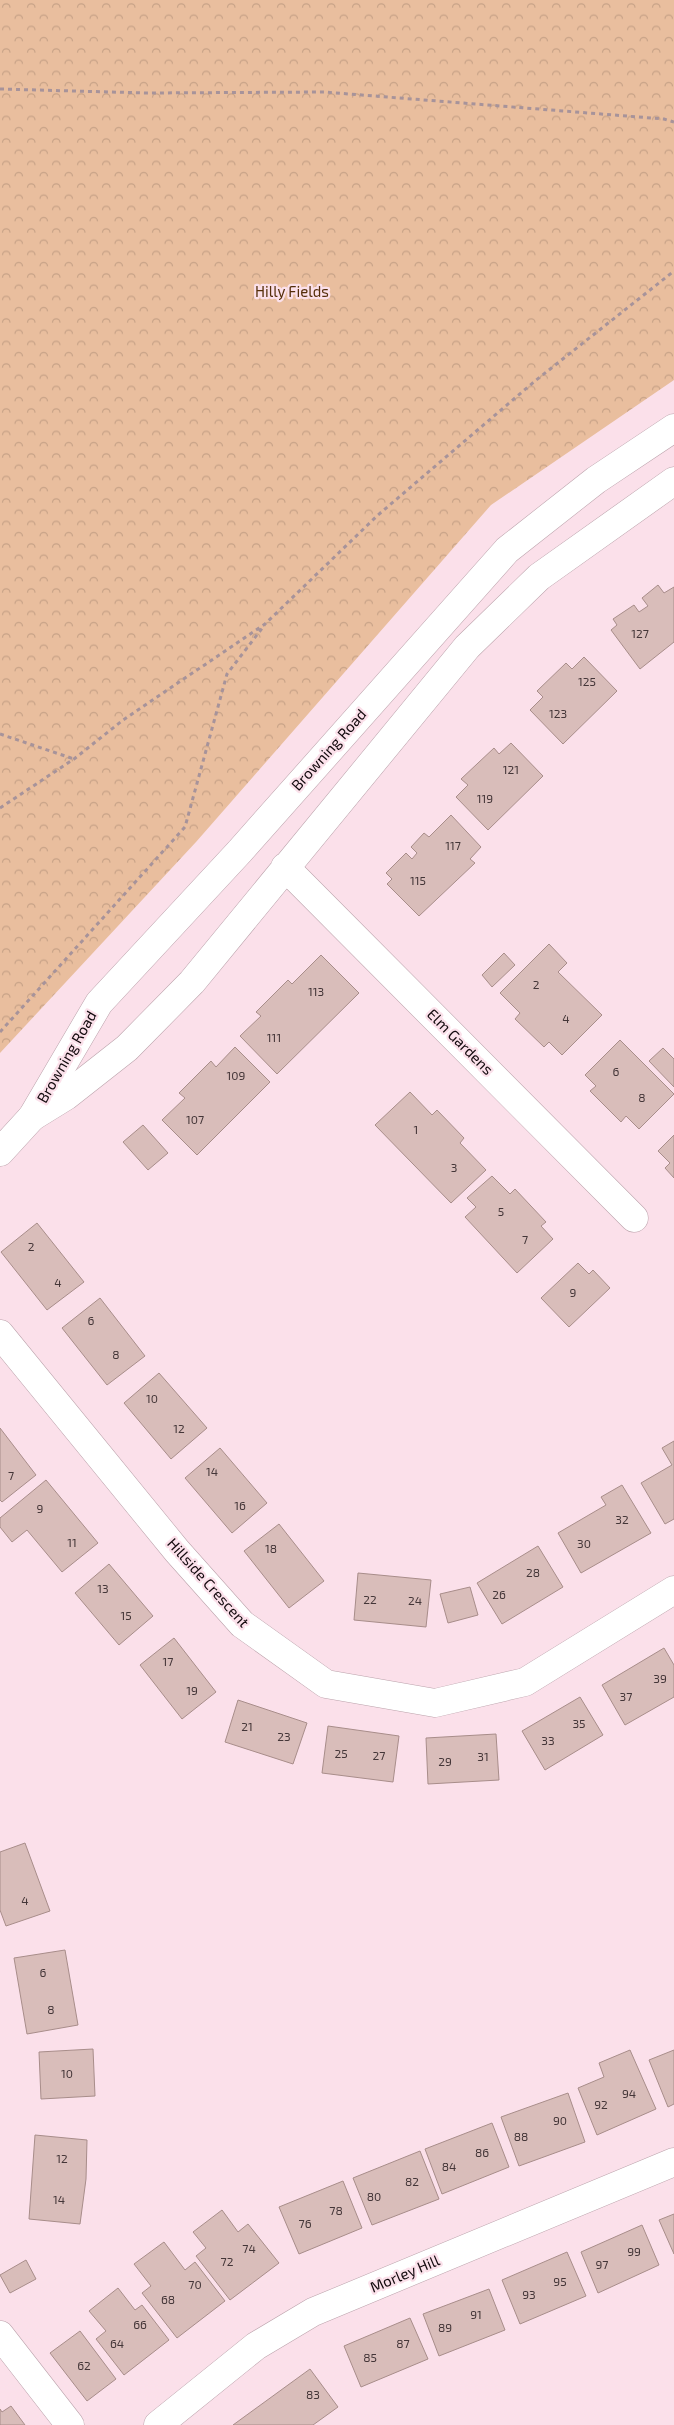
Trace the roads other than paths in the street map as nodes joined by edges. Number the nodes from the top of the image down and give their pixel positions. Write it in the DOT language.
graph roads {
  1 [pos="674,428"];
  2 [pos="674,481"];
  3 [pos="285,867"];
  4 [pos="32,1117"];
  5 [pos="0,1152"];
  6 [pos="634,1218"];
  7 [pos="0,1334"];
  8 [pos="674,1590"];
  9 [pos="674,2162"];
  10 [pos="0,2335"];
  11 [pos="70,2425"];
  12 [pos="158,2425"];
  1 -- 4 [label="street, Browning Road"];
  2 -- 3 [label="street, Browning Road"];
  3 -- 4 [label="street, Browning Road"];
  3 -- 6 [label="street, Elm Gardens"];
  4 -- 5 [label="street, Browning Road"];
  7 -- 8 [label="street, Hillside Crescent"];
  9 -- 12 [label="street, Morley Hill"];
  10 -- 11 [label="street"];
}
